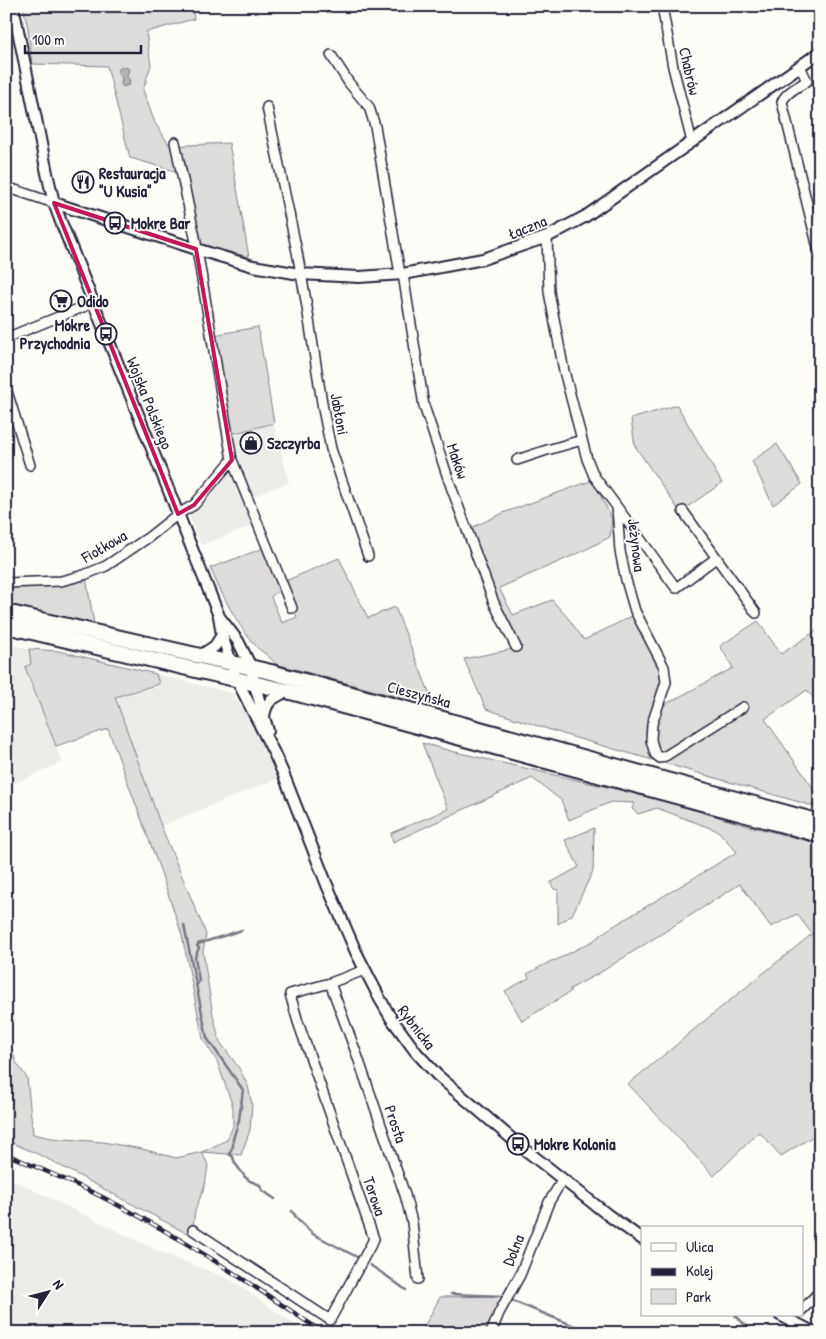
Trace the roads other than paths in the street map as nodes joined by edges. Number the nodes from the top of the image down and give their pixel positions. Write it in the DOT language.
graph roads {
  1 [pos="13,6"];
  2 [pos="662,6"];
  3 [pos="820,52"];
  4 [pos="331,56"];
  5 [pos="800,66"];
  6 [pos="267,107"];
  7 [pos="175,142"];
  8 [pos="692,142"];
  9 [pos="6,187"];
  10 [pos="54,203"];
  11 [pos="547,237"];
  12 [pos="196,249"];
  13 [pos="820,256"];
  14 [pos="300,274"];
  15 [pos="401,274"];
  16 [pos="94,303"];
  17 [pos="6,338"];
  18 [pos="6,388"];
  19 [pos="582,440"];
  20 [pos="232,460"];
  21 [pos="517,460"];
  22 [pos="30,464"];
  23 [pos="617,506"];
  24 [pos="683,511"];
  25 [pos="178,514"];
  26 [pos="368,556"];
  27 [pos="716,558"];
  28 [pos="6,583"];
  29 [pos="292,608"];
  30 [pos="6,612"];
  31 [pos="756,613"];
  32 [pos="219,616"];
  33 [pos="6,626"];
  34 [pos="222,635"];
  35 [pos="516,647"];
  36 [pos="200,656"];
  37 [pos="231,663"];
  38 [pos="251,667"];
  39 [pos="236,678"];
  40 [pos="254,682"];
  41 [pos="287,691"];
  42 [pos="743,707"];
  43 [pos="264,716"];
  44 [pos="274,752"];
  45 [pos="820,822"];
  46 [pos="820,835"];
  47 [pos="365,970"];
  48 [pos="330,983"];
  49 [pos="563,1179"];
  50 [pos="192,1230"];
  51 [pos="641,1238"];
  52 [pos="418,1279"];
  53 [pos="820,1291"];
  54 [pos="804,1308"];
  55 [pos="796,1319"];
  56 [pos="491,1333"];
  57 [pos="815,1333"];
  1 -- 10 [label="street, Wojska Polskiego"];
  2 -- 8 [label="street, Chabrów"];
  3 -- 5 [label="street, Łączna"];
  4 -- 15 [label="street, Maków"];
  5 -- 8 [label="street, Łączna"];
  5 -- 13 [label="street"];
  6 -- 14 [label="street, Jabłoni"];
  7 -- 12 [label="street"];
  8 -- 11 [label="street, Łączna"];
  9 -- 10 [label="street"];
  10 -- 12 [label="street, Łączna"];
  10 -- 16 [label="street, Wojska Polskiego"];
  11 -- 15 [label="street, Łączna"];
  11 -- 19 [label="street, Jeżynowa"];
  12 -- 14 [label="street, Łączna"];
  12 -- 20 [label="street"];
  14 -- 15 [label="street, Łączna"];
  14 -- 26 [label="street, Jabłoni"];
  15 -- 35 [label="street, Maków"];
  16 -- 17 [label="street"];
  16 -- 25 [label="street, Wojska Polskiego"];
  18 -- 22 [label="street"];
  19 -- 21 [label="street"];
  19 -- 23 [label="street, Jeżynowa"];
  20 -- 25 [label="street"];
  20 -- 29 [label="street"];
  23 -- 27 [label="street"];
  23 -- 42 [label="street, Jeżynowa"];
  24 -- 27 [label="street"];
  25 -- 28 [label="street, Fiołkowa"];
  25 -- 32 [label="street, Wojska Polskiego"];
  27 -- 31 [label="street"];
  30 -- 36 [label="main road, Cieszyńska"];
  32 -- 34 [label="street, Wojska Polskiego"];
  32 -- 38 [label="street, Wojska Polskiego"];
  33 -- 39 [label="main road, Cieszyńska"];
  34 -- 36 [label="street"];
  34 -- 37 [label="street, Wojska Polskiego"];
  36 -- 37 [label="main road, Cieszyńska"];
  37 -- 38 [label="main road, Cieszyńska"];
  37 -- 39 [label="street, Wojska Polskiego"];
  38 -- 40 [label="street, Wojska Polskiego"];
  38 -- 45 [label="main road, Cieszyńska"];
  39 -- 40 [label="main road, Cieszyńska"];
  39 -- 44 [label="street, Rybnicka"];
  40 -- 41 [label="main road, Cieszyńska"];
  40 -- 43 [label="street, Rybnicka"];
  41 -- 43 [label="street"];
  41 -- 46 [label="main road, Cieszyńska"];
  43 -- 44 [label="street, Rybnicka"];
  44 -- 47 [label="street, Rybnicka"];
  47 -- 48 [label="street, Torowa"];
  47 -- 49 [label="street, Rybnicka"];
  48 -- 50 [label="street, Torowa"];
  48 -- 52 [label="street, Prosta"];
  49 -- 51 [label="street, Rybnicka"];
  49 -- 56 [label="street, Dolna"];
  53 -- 54 [label="street"];
  55 -- 57 [label="street"];
}
